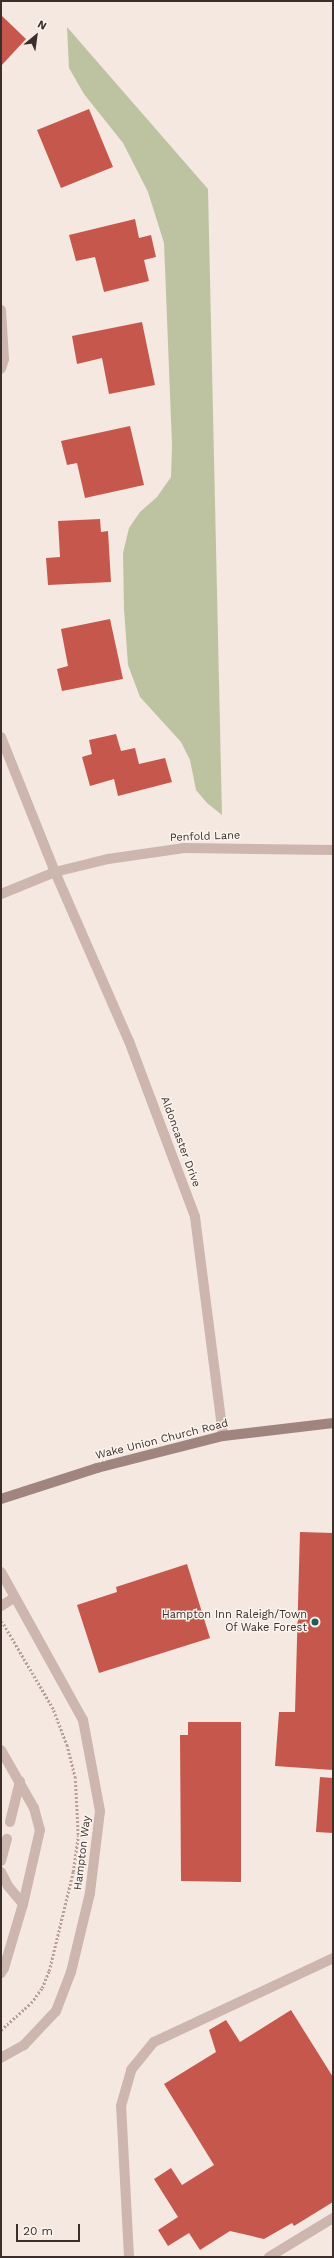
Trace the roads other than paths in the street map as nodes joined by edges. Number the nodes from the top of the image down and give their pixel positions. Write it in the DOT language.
graph roads {
  1 [pos="1,310"];
  2 [pos="1,369"];
  3 [pos="1,737"];
  4 [pos="333,850"];
  5 [pos="55,872"];
  6 [pos="1,894"];
  7 [pos="333,1423"];
  8 [pos="223,1436"];
  9 [pos="1,1499"];
  10 [pos="1,1572"];
  11 [pos="14,1598"];
  12 [pos="1,1606"];
  13 [pos="1,1750"];
  14 [pos="20,1781"];
  15 [pos="10,1822"];
  16 [pos="7,1839"];
  17 [pos="1,1861"];
  18 [pos="1,1872"];
  19 [pos="23,1904"];
  20 [pos="333,1958"];
  21 [pos="1,1973"];
  22 [pos="1,2058"];
  23 [pos="333,2218"];
  24 [pos="129,2257"];
  25 [pos="269,2257"];
  1 -- 2 [label="street"];
  3 -- 5 [label="street"];
  4 -- 5 [label="street, Penfold Lane"];
  5 -- 6 [label="street, Penfold Lane"];
  5 -- 8 [label="street, Aldoncaster Drive"];
  7 -- 8 [label="street, Wake Union Church Road"];
  8 -- 9 [label="street, Wake Union Church Road"];
  10 -- 11 [label="street, Hampton Way"];
  11 -- 12 [label="street"];
  11 -- 22 [label="street, Hampton Way"];
  13 -- 14 [label="street"];
  14 -- 15 [label="street"];
  14 -- 19 [label="street"];
  16 -- 17 [label="street"];
  18 -- 19 [label="street"];
  19 -- 21 [label="street"];
  20 -- 24 [label="street"];
  23 -- 25 [label="street"];
}
